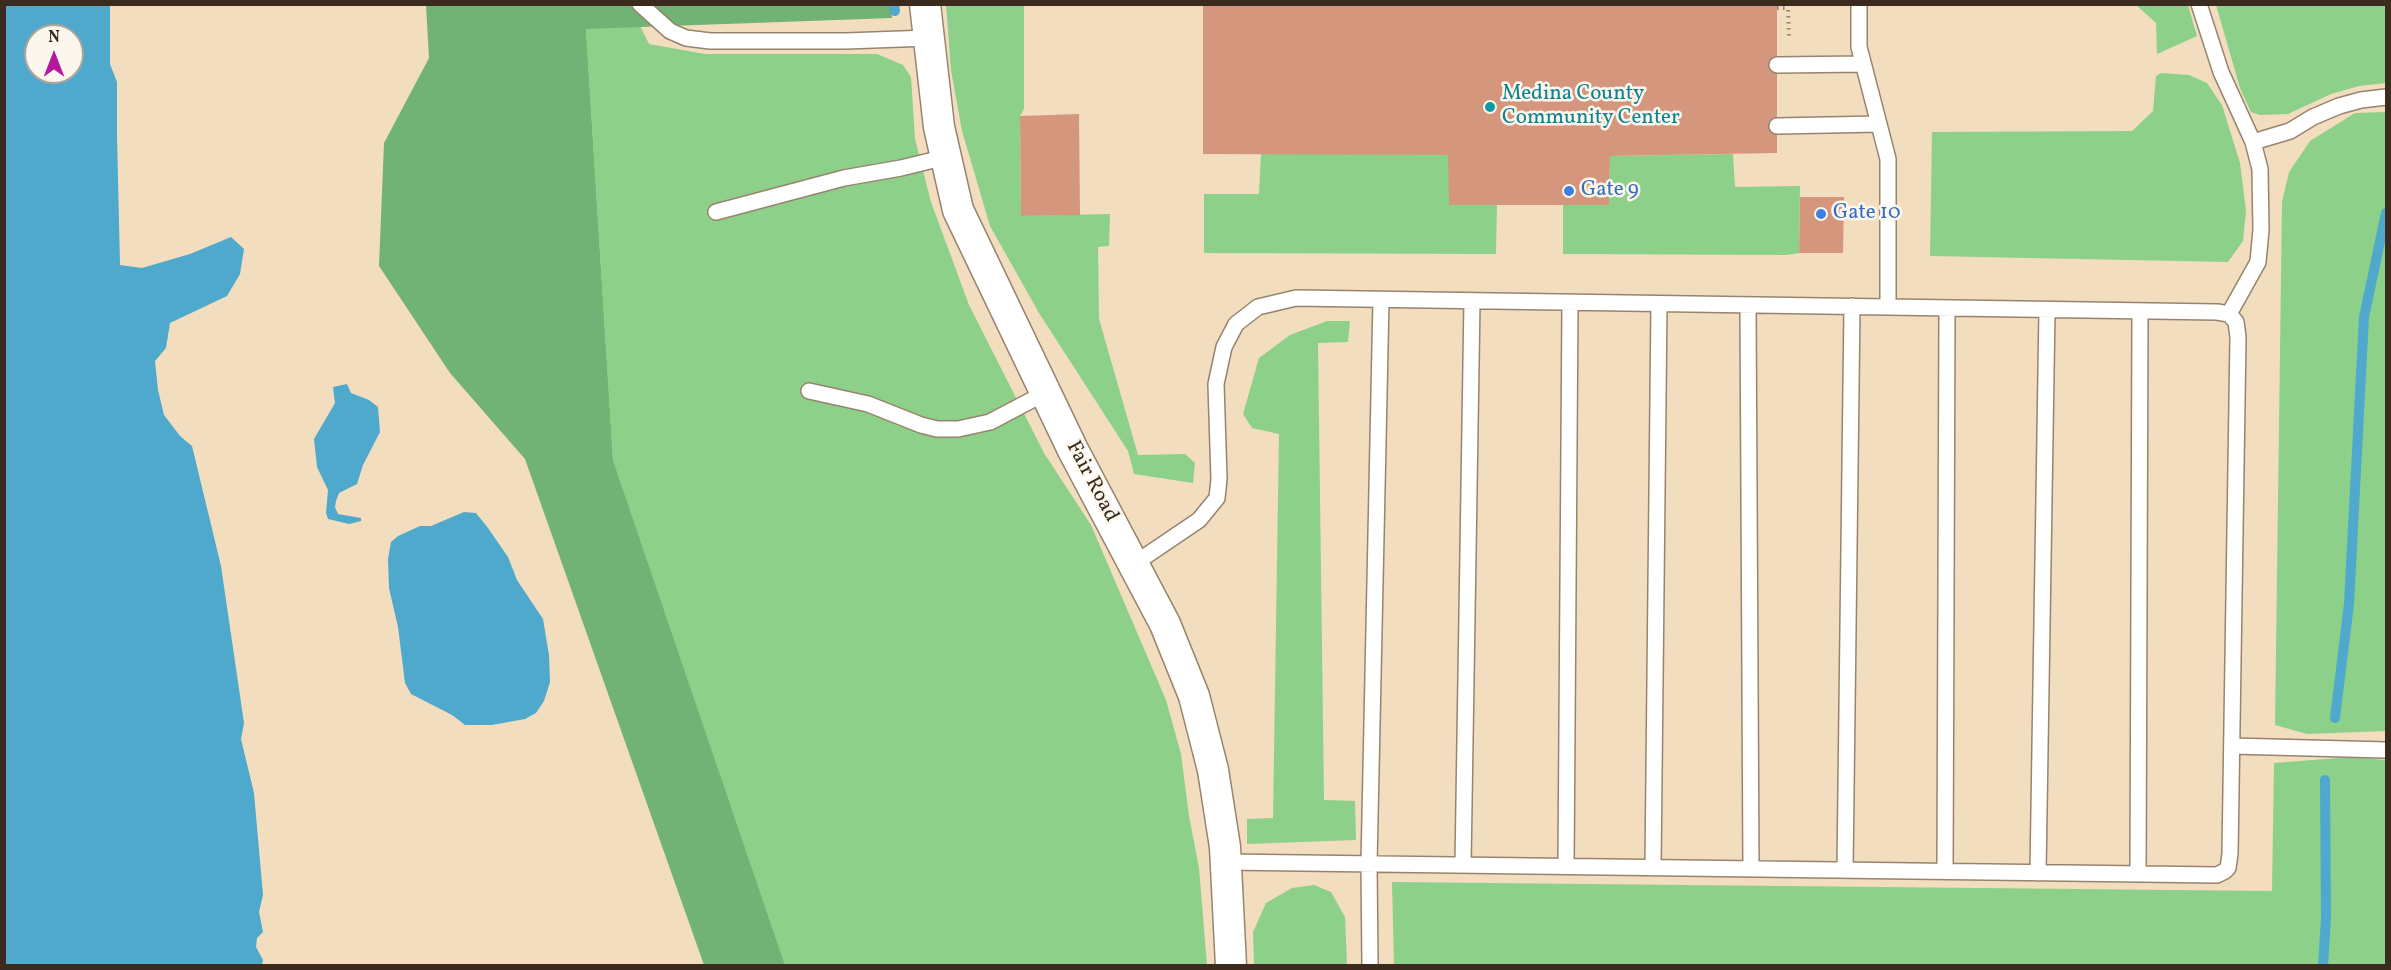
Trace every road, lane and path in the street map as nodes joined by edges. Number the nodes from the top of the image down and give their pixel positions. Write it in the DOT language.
graph roads {
  1 [pos="640,4"];
  2 [pos="925,4"];
  3 [pos="1858,4"];
  4 [pos="2199,4"];
  5 [pos="1777,8"];
  6 [pos="1788,8"];
  7 [pos="928,38"];
  8 [pos="1863,64"];
  9 [pos="1777,65"];
  10 [pos="2386,97"];
  11 [pos="1879,124"];
  12 [pos="1778,126"];
  13 [pos="2253,142"];
  14 [pos="946,157"];
  15 [pos="716,212"];
  16 [pos="1381,300"];
  17 [pos="1472,302"];
  18 [pos="1570,303"];
  19 [pos="1659,304"];
  20 [pos="1748,305"];
  21 [pos="1852,306"];
  22 [pos="1888,307"];
  23 [pos="1947,308"];
  24 [pos="2047,309"];
  25 [pos="2140,311"];
  26 [pos="2229,315"];
  27 [pos="809,391"];
  28 [pos="1045,393"];
  29 [pos="1134,564"];
  30 [pos="2232,746"];
  31 [pos="2386,750"];
  32 [pos="1225,862"];
  33 [pos="1369,864"];
  34 [pos="1463,865"];
  35 [pos="1566,866"];
  36 [pos="1653,868"];
  37 [pos="1751,869"];
  38 [pos="1845,870"];
  39 [pos="1945,871"];
  40 [pos="2038,873"];
  41 [pos="2138,874"];
  42 [pos="1231,966"];
  43 [pos="1370,966"];
  1 -- 7 [label="lane"];
  2 -- 7 [label="street, Fair Road"];
  3 -- 8 [label="lane"];
  4 -- 13 [label="lane"];
  5 -- 6 [label="path"];
  7 -- 14 [label="street, Fair Road"];
  8 -- 9 [label="lane"];
  8 -- 11 [label="lane"];
  10 -- 13 [label="lane"];
  11 -- 12 [label="lane"];
  11 -- 22 [label="lane"];
  13 -- 26 [label="lane"];
  14 -- 15 [label="lane"];
  14 -- 28 [label="street, Fair Road"];
  16 -- 17 [label="lane"];
  16 -- 29 [label="lane"];
  16 -- 33 [label="lane"];
  17 -- 18 [label="lane"];
  17 -- 34 [label="lane"];
  18 -- 19 [label="lane"];
  18 -- 35 [label="lane"];
  19 -- 20 [label="lane"];
  19 -- 36 [label="lane"];
  20 -- 21 [label="lane"];
  20 -- 37 [label="lane"];
  21 -- 22 [label="lane"];
  21 -- 38 [label="lane"];
  22 -- 23 [label="lane"];
  23 -- 24 [label="lane"];
  23 -- 39 [label="lane"];
  24 -- 25 [label="lane"];
  24 -- 40 [label="lane"];
  25 -- 26 [label="lane"];
  25 -- 41 [label="lane"];
  26 -- 30 [label="lane"];
  27 -- 28 [label="lane"];
  28 -- 29 [label="street, Fair Road"];
  29 -- 32 [label="street, Fair Road"];
  30 -- 31 [label="lane"];
  30 -- 41 [label="lane"];
  32 -- 33 [label="lane"];
  32 -- 42 [label="street, Fair Road"];
  33 -- 34 [label="lane"];
  33 -- 43 [label="lane"];
  34 -- 35 [label="lane"];
  35 -- 36 [label="lane"];
  36 -- 37 [label="lane"];
  37 -- 38 [label="lane"];
  38 -- 39 [label="lane"];
  39 -- 40 [label="lane"];
  40 -- 41 [label="lane"];
}
